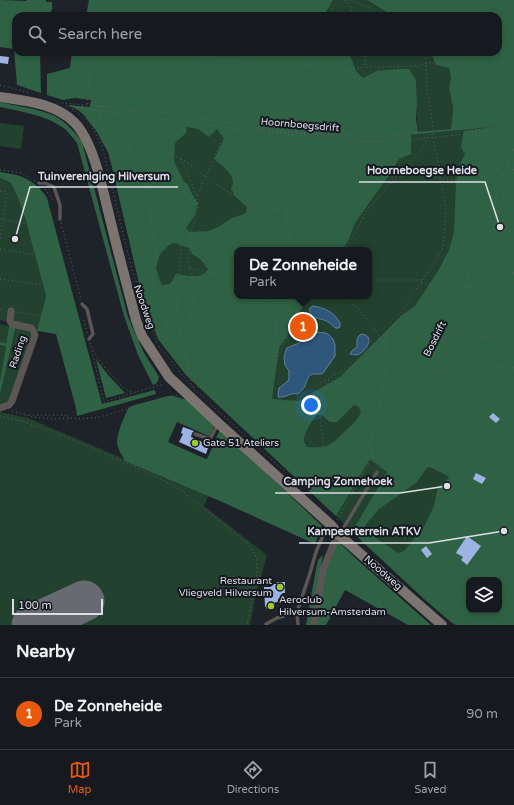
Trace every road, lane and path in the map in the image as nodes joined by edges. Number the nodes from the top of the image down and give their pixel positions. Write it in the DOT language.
graph roads {
  1 [pos="103,0"];
  2 [pos="337,0"];
  3 [pos="346,0"];
  4 [pos="350,0"];
  5 [pos="514,3"];
  6 [pos="100,12"];
  7 [pos="330,12"];
  8 [pos="352,12"];
  9 [pos="376,12"];
  10 [pos="502,18"];
  11 [pos="91,56"];
  12 [pos="200,56"];
  13 [pos="307,56"];
  14 [pos="365,56"];
  15 [pos="424,56"];
  16 [pos="426,63"];
  17 [pos="306,66"];
  18 [pos="366,67"];
  19 [pos="382,67"];
  20 [pos="345,71"];
  21 [pos="499,82"];
  22 [pos="0,85"];
  23 [pos="34,94"];
  24 [pos="0,97"];
  25 [pos="61,104"];
  26 [pos="87,105"];
  27 [pos="66,106"];
  28 [pos="99,106"];
  29 [pos="98,110"];
  30 [pos="134,110"];
  31 [pos="134,114"];
  32 [pos="514,126"];
  33 [pos="227,128"];
  34 [pos="130,129"];
  35 [pos="514,129"];
  36 [pos="432,131"];
  37 [pos="429,138"];
  38 [pos="433,138"];
  39 [pos="514,148"];
  40 [pos="181,159"];
  41 [pos="508,163"];
  42 [pos="514,168"];
  43 [pos="0,170"];
  44 [pos="206,176"];
  45 [pos="396,177"];
  46 [pos="441,178"];
  47 [pos="39,183"];
  48 [pos="0,191"];
  49 [pos="196,196"];
  50 [pos="54,204"];
  51 [pos="286,209"];
  52 [pos="0,219"];
  53 [pos="60,219"];
  54 [pos="3,220"];
  55 [pos="26,224"];
  56 [pos="0,240"];
  57 [pos="293,247"];
  58 [pos="347,247"];
  59 [pos="0,249"];
  60 [pos="35,255"];
  61 [pos="189,268"];
  62 [pos="234,270"];
  63 [pos="514,273"];
  64 [pos="469,274"];
  65 [pos="476,274"];
  66 [pos="0,279"];
  67 [pos="372,280"];
  68 [pos="424,280"];
  69 [pos="422,283"];
  70 [pos="43,285"];
  71 [pos="465,286"];
  72 [pos="471,287"];
  73 [pos="271,299"];
  74 [pos="304,299"];
  75 [pos="348,299"];
  76 [pos="82,304"];
  77 [pos="0,309"];
  78 [pos="11,311"];
  79 [pos="41,316"];
  80 [pos="84,317"];
  81 [pos="453,333"];
  82 [pos="514,334"];
  83 [pos="89,339"];
  84 [pos="444,339"];
  85 [pos="384,344"];
  86 [pos="385,346"];
  87 [pos="92,348"];
  88 [pos="187,363"];
  89 [pos="275,365"];
  90 [pos="514,368"];
  91 [pos="427,370"];
  92 [pos="435,374"];
  93 [pos="244,376"];
  94 [pos="331,378"];
  95 [pos="172,379"];
  96 [pos="260,381"];
  97 [pos="202,387"];
  98 [pos="186,390"];
  99 [pos="133,393"];
  100 [pos="279,407"];
  101 [pos="0,408"];
  102 [pos="11,411"];
  103 [pos="25,415"];
  104 [pos="0,416"];
  105 [pos="71,418"];
  106 [pos="218,423"];
  107 [pos="195,434"];
  108 [pos="369,442"];
  109 [pos="322,453"];
  110 [pos="373,456"];
  111 [pos="381,464"];
  112 [pos="285,472"];
  113 [pos="377,472"];
  114 [pos="342,474"];
  115 [pos="354,491"];
  116 [pos="332,522"];
  117 [pos="339,535"];
  118 [pos="282,594"];
  119 [pos="276,602"];
  120 [pos="292,603"];
  121 [pos="282,612"];
  122 [pos="297,612"];
  123 [pos="247,625"];
  124 [pos="266,625"];
  125 [pos="298,625"];
  126 [pos="314,625"];
  127 [pos="442,625"];
  1 -- 6 [label="path"];
  2 -- 7 [label="path"];
  3 -- 8 [label="path"];
  4 -- 9 [label="path"];
  5 -- 10 [label="path"];
  11 -- 26 [label="path"];
  12 -- 17 [label="path"];
  13 -- 17 [label="path"];
  14 -- 18 [label="path"];
  15 -- 16 [label="path"];
  16 -- 19 [label="path"];
  16 -- 21 [label="path"];
  16 -- 36 [label="path"];
  17 -- 20 [label="path"];
  18 -- 19 [label="path"];
  18 -- 20 [label="path"];
  19 -- 20 [label="path"];
  22 -- 23 [label="path"];
  24 -- 95 [label="main road, Noodweg"];
  25 -- 26 [label="path, Hoornboegsdrift"];
  25 -- 27 [label="path, Noodweg"];
  26 -- 28 [label="path, Hoornboegsdrift"];
  27 -- 29 [label="path"];
  27 -- 98 [label="path, Noodweg"];
  28 -- 29 [label="path"];
  28 -- 30 [label="path, Hoornboegsdrift"];
  29 -- 31 [label="path"];
  29 -- 34 [label="path"];
  30 -- 31 [label="path"];
  30 -- 36 [label="path, Hoornboegsdrift"];
  31 -- 33 [label="path"];
  31 -- 34 [label="path"];
  32 -- 36 [label="path, Hoornboegsdrift"];
  33 -- 37 [label="path"];
  33 -- 44 [label="path"];
  34 -- 40 [label="path"];
  34 -- 88 [label="path"];
  35 -- 38 [label="path"];
  36 -- 37 [label="path"];
  36 -- 38 [label="path"];
  37 -- 38 [label="path"];
  37 -- 45 [label="path"];
  38 -- 46 [label="path"];
  39 -- 41 [label="path, Bosdrift"];
  40 -- 44 [label="path"];
  40 -- 49 [label="path"];
  41 -- 46 [label="path"];
  41 -- 64 [label="path, Bosdrift"];
  42 -- 65 [label="path"];
  43 -- 47 [label="path"];
  44 -- 49 [label="path"];
  44 -- 51 [label="path"];
  45 -- 46 [label="path"];
  45 -- 51 [label="path"];
  45 -- 58 [label="path"];
  46 -- 68 [label="path"];
  47 -- 50 [label="path"];
  47 -- 53 [label="lane"];
  48 -- 54 [label="path"];
  49 -- 61 [label="path"];
  49 -- 88 [label="path"];
  51 -- 57 [label="path"];
  52 -- 54 [label="path"];
  53 -- 76 [label="path"];
  54 -- 55 [label="path"];
  54 -- 56 [label="path"];
  59 -- 60 [label="path"];
  61 -- 62 [label="path"];
  61 -- 93 [label="path"];
  63 -- 65 [label="path"];
  64 -- 65 [label="path"];
  64 -- 71 [label="path, Bosdrift"];
  65 -- 72 [label="path"];
  66 -- 70 [label="path"];
  67 -- 68 [label="path"];
  68 -- 69 [label="path"];
  69 -- 71 [label="path"];
  69 -- 85 [label="path"];
  71 -- 72 [label="path"];
  71 -- 84 [label="path, Bosdrift"];
  72 -- 81 [label="path"];
  73 -- 89 [label="path"];
  74 -- 89 [label="path"];
  75 -- 85 [label="path"];
  76 -- 83 [label="lane"];
  77 -- 78 [label="path"];
  78 -- 79 [label="path"];
  78 -- 101 [label="street, Rading"];
  80 -- 83 [label="path"];
  81 -- 82 [label="path"];
  81 -- 84 [label="path"];
  81 -- 92 [label="path"];
  83 -- 87 [label="path"];
  84 -- 85 [label="path"];
  84 -- 91 [label="path, Bosdrift"];
  85 -- 86 [label="path"];
  86 -- 94 [label="path"];
  86 -- 108 [label="path"];
  87 -- 99 [label="path"];
  87 -- 99 [label="path"];
  88 -- 97 [label="path"];
  88 -- 98 [label="path"];
  89 -- 96 [label="path"];
  90 -- 92 [label="path"];
  91 -- 92 [label="path"];
  91 -- 110 [label="path, Bosdrift"];
  92 -- 111 [label="path"];
  93 -- 96 [label="path"];
  93 -- 97 [label="path"];
  94 -- 100 [label="path"];
  94 -- 109 [label="path"];
  95 -- 98 [label="main road, Noodweg"];
  95 -- 99 [label="path"];
  96 -- 100 [label="path"];
  97 -- 98 [label="path"];
  98 -- 105 [label="path"];
  98 -- 106 [label="main road, Noodweg"];
  98 -- 112 [label="path, Noodweg"];
  100 -- 109 [label="path"];
  102 -- 103 [label="path"];
  103 -- 105 [label="path"];
  103 -- 105 [label="path"];
  104 -- 123 [label="path"];
  106 -- 107 [label="lane"];
  106 -- 116 [label="main road, Noodweg"];
  108 -- 110 [label="path"];
  108 -- 114 [label="path"];
  109 -- 114 [label="path"];
  110 -- 115 [label="path, Bosdrift"];
  113 -- 117 [label="lane"];
  114 -- 115 [label="path"];
  115 -- 116 [label="path, Bosdrift"];
  116 -- 117 [label="main road, Noodweg"];
  116 -- 122 [label="lane"];
  117 -- 126 [label="street"];
  117 -- 127 [label="main road, Noodweg"];
  118 -- 120 [label="path"];
  119 -- 121 [label="path"];
  122 -- 124 [label="lane"];
  122 -- 125 [label="lane"];
}
